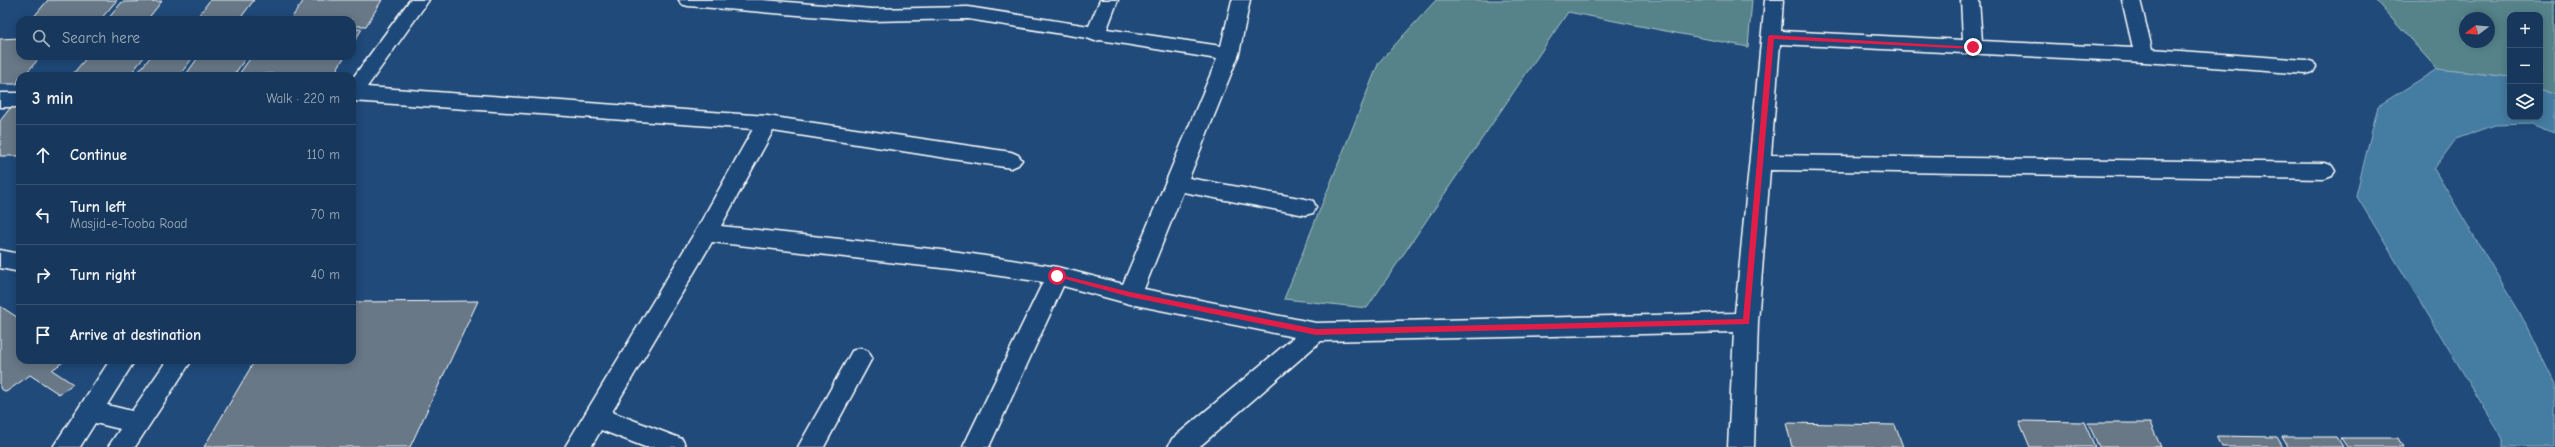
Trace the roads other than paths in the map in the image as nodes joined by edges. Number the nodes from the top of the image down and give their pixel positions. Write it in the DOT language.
graph roads {
  1 [pos="420,0"];
  2 [pos="688,0"];
  3 [pos="1109,0"];
  4 [pos="1241,0"];
  5 [pos="1774,0"];
  6 [pos="1970,0"];
  7 [pos="2131,0"];
  8 [pos="971,6"];
  9 [pos="1095,35"];
  10 [pos="1771,36"];
  11 [pos="1973,47"];
  12 [pos="1229,54"];
  13 [pos="2144,55"];
  14 [pos="2306,66"];
  15 [pos="356,88"];
  16 [pos="356,94"];
  17 [pos="0,100"];
  18 [pos="16,100"];
  19 [pos="767,123"];
  20 [pos="1011,160"];
  21 [pos="1761,162"];
  22 [pos="2324,171"];
  23 [pos="1175,183"];
  24 [pos="1305,206"];
  25 [pos="706,232"];
  26 [pos="0,259"];
  27 [pos="16,261"];
  28 [pos="1057,276"];
  29 [pos="1130,295"];
  30 [pos="1746,322"];
  31 [pos="1316,332"];
  32 [pos="860,358"];
  33 [pos="121,364"];
  34 [pos="177,364"];
  35 [pos="91,412"];
  36 [pos="596,416"];
  37 [pos="137,422"];
  38 [pos="66,447"];
  39 [pos="121,447"];
  40 [pos="578,447"];
  41 [pos="673,447"];
  42 [pos="811,447"];
  43 [pos="976,447"];
  44 [pos="1181,447"];
  45 [pos="1741,447"];
  1 -- 15 [label="street"];
  2 -- 8 [label="street"];
  3 -- 9 [label="street"];
  4 -- 12 [label="street"];
  5 -- 10 [label="street"];
  6 -- 11 [label="street"];
  7 -- 13 [label="street"];
  8 -- 9 [label="street"];
  9 -- 12 [label="street"];
  10 -- 11 [label="street"];
  10 -- 21 [label="street"];
  11 -- 13 [label="street"];
  12 -- 23 [label="street"];
  13 -- 14 [label="street"];
  16 -- 19 [label="street"];
  17 -- 18 [label="street"];
  19 -- 20 [label="street"];
  19 -- 25 [label="street"];
  21 -- 22 [label="street"];
  21 -- 30 [label="street"];
  23 -- 24 [label="street"];
  23 -- 29 [label="street"];
  25 -- 28 [label="street"];
  25 -- 36 [label="street"];
  26 -- 27 [label="street"];
  28 -- 29 [label="street"];
  28 -- 43 [label="street"];
  29 -- 31 [label="street"];
  30 -- 31 [label="street"];
  30 -- 45 [label="street"];
  31 -- 44 [label="street"];
  32 -- 42 [label="street"];
  33 -- 35 [label="street"];
  34 -- 37 [label="street"];
  35 -- 37 [label="street"];
  35 -- 38 [label="street"];
  36 -- 40 [label="street"];
  36 -- 41 [label="street"];
  37 -- 39 [label="street"];
}
